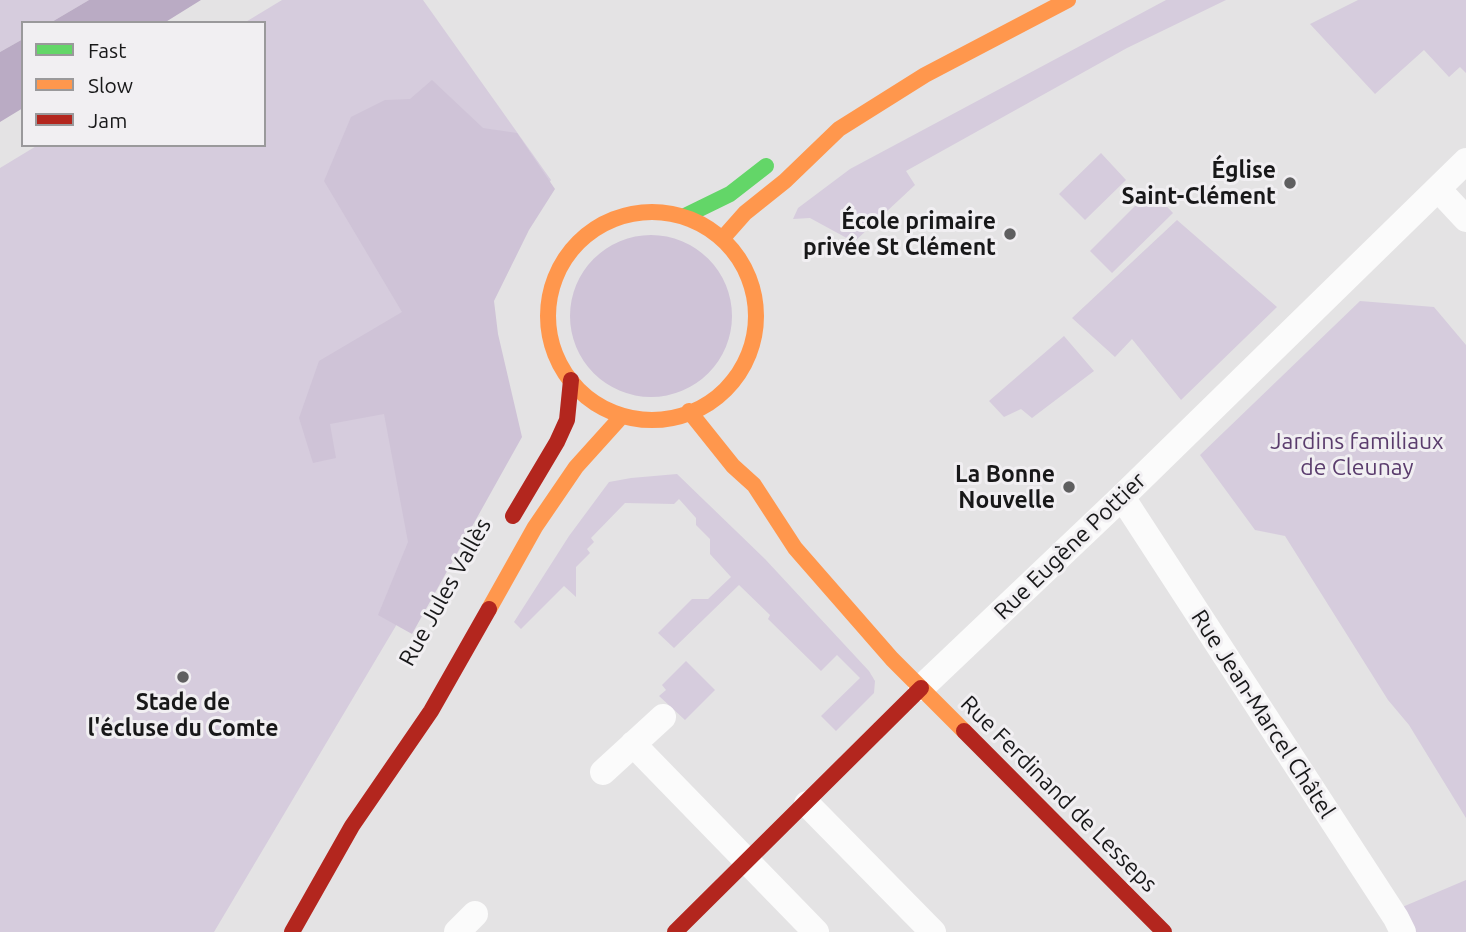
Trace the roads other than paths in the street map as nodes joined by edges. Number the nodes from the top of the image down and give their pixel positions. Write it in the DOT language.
graph roads {
  1 [pos="1068,0"];
  2 [pos="839,129"];
  3 [pos="799,144"];
  4 [pos="780,156"];
  5 [pos="1466,161"];
  6 [pos="1438,189"];
  7 [pos="685,216"];
  8 [pos="1466,219"];
  9 [pos="722,239"];
  10 [pos="570,380"];
  11 [pos="689,411"];
  12 [pos="622,416"];
  13 [pos="747,457"];
  14 [pos="754,485"];
  15 [pos="1122,497"];
  16 [pos="502,535"];
  17 [pos="920,688"];
  18 [pos="663,717"];
  19 [pos="396,733"];
  20 [pos="633,744"];
  21 [pos="603,772"];
  22 [pos="807,804"];
  23 [pos="352,826"];
  24 [pos="747,861"];
  25 [pos="692,926"];
  26 [pos="292,932"];
  27 [pos="816,932"];
  28 [pos="933,932"];
  29 [pos="1164,932"];
  30 [pos="1403,932"];
  1 -- 2 [label="main road"];
  2 -- 3 [label="main road"];
  2 -- 9 [label="main road"];
  4 -- 7 [label="main road"];
  5 -- 6 [label="street, Rue Eugène Pottier"];
  6 -- 8 [label="street"];
  6 -- 15 [label="street, Rue Eugène Pottier"];
  7 -- 9 [label="main road"];
  7 -- 10 [label="main road"];
  9 -- 11 [label="main road"];
  10 -- 12 [label="main road"];
  10 -- 16 [label="main road, Rue Jules Vallès"];
  11 -- 12 [label="main road"];
  11 -- 14 [label="main road"];
  12 -- 23 [label="main road, Rue Jules Vallès"];
  13 -- 14 [label="main road"];
  14 -- 17 [label="main road, Rue Ferdinand de Lesseps"];
  15 -- 17 [label="street, Rue Eugène Pottier"];
  15 -- 30 [label="street, Rue Jean-Marcel Châtel"];
  17 -- 22 [label="main road, Rue Eugène Pottier"];
  17 -- 29 [label="main road, Rue Ferdinand de Lesseps"];
  18 -- 20 [label="street"];
  19 -- 23 [label="main road, Rue Jules Vallès"];
  20 -- 21 [label="street"];
  20 -- 24 [label="street"];
  22 -- 24 [label="main road, Rue Eugène Pottier"];
  22 -- 28 [label="street"];
  23 -- 26 [label="main road, Rue Jules Vallès"];
  24 -- 25 [label="main road, Rue Eugène Pottier"];
  24 -- 27 [label="street"];
}
